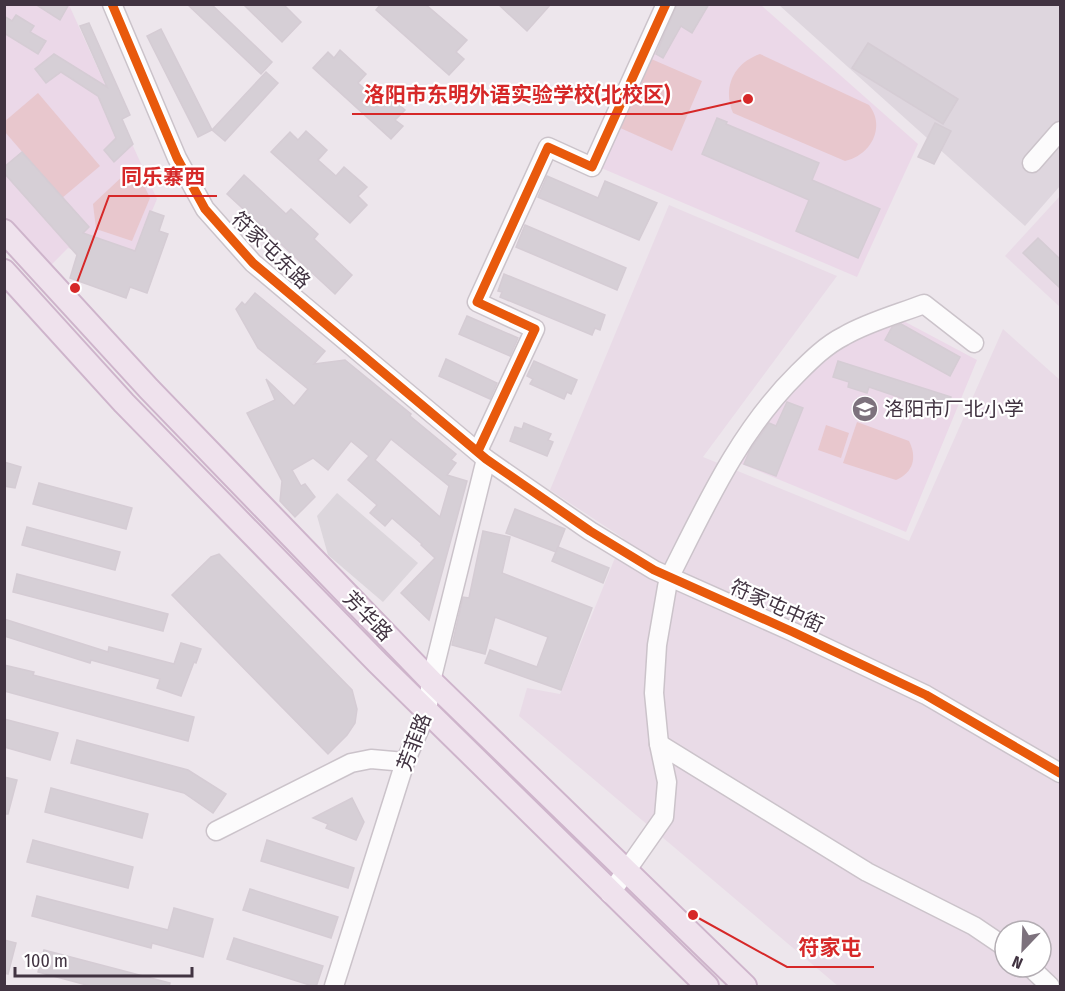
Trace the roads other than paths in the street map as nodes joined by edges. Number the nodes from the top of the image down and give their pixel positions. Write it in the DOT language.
graph roads {
  1 [pos="112,4"];
  2 [pos="666,4"];
  3 [pos="1060,131"];
  4 [pos="1032,163"];
  5 [pos="4,231"];
  6 [pos="4,271"];
  7 [pos="974,343"];
  8 [pos="482,455"];
  9 [pos="669,578"];
  10 [pos="431,681"];
  11 [pos="428,712"];
  12 [pos="659,744"];
  13 [pos="405,762"];
  14 [pos="694,765"];
  15 [pos="1060,773"];
  16 [pos="668,782"];
  17 [pos="216,831"];
  18 [pos="626,872"];
  19 [pos="610,894"];
  20 [pos="993,939"];
  21 [pos="334,987"];
  22 [pos="707,987"];
  23 [pos="745,987"];
  1 -- 8 [label="street, 符家屯东路"];
  2 -- 8 [label="street, 芳菲路"];
  3 -- 4 [label="street"];
  5 -- 10 [label="main road, 芳华路"];
  6 -- 11 [label="main road, 芳华路"];
  7 -- 9 [label="street"];
  8 -- 9 [label="street, 符家屯中街"];
  8 -- 10 [label="street, 芳菲路"];
  9 -- 12 [label="street"];
  9 -- 15 [label="street, 符家屯中街"];
  10 -- 11 [label="street, 芳菲路"];
  10 -- 18 [label="main road, 芳华路"];
  11 -- 13 [label="street, 芳菲路"];
  11 -- 19 [label="main road, 芳华路"];
  12 -- 14 [label="street"];
  12 -- 16 [label="street"];
  13 -- 17 [label="street"];
  13 -- 21 [label="street, 芳菲路"];
  14 -- 16 [label="street"];
  14 -- 20 [label="street"];
  16 -- 18 [label="street"];
  18 -- 19 [label="street"];
  18 -- 23 [label="main road, 芳华路"];
  19 -- 22 [label="main road, 芳华路"];
}
